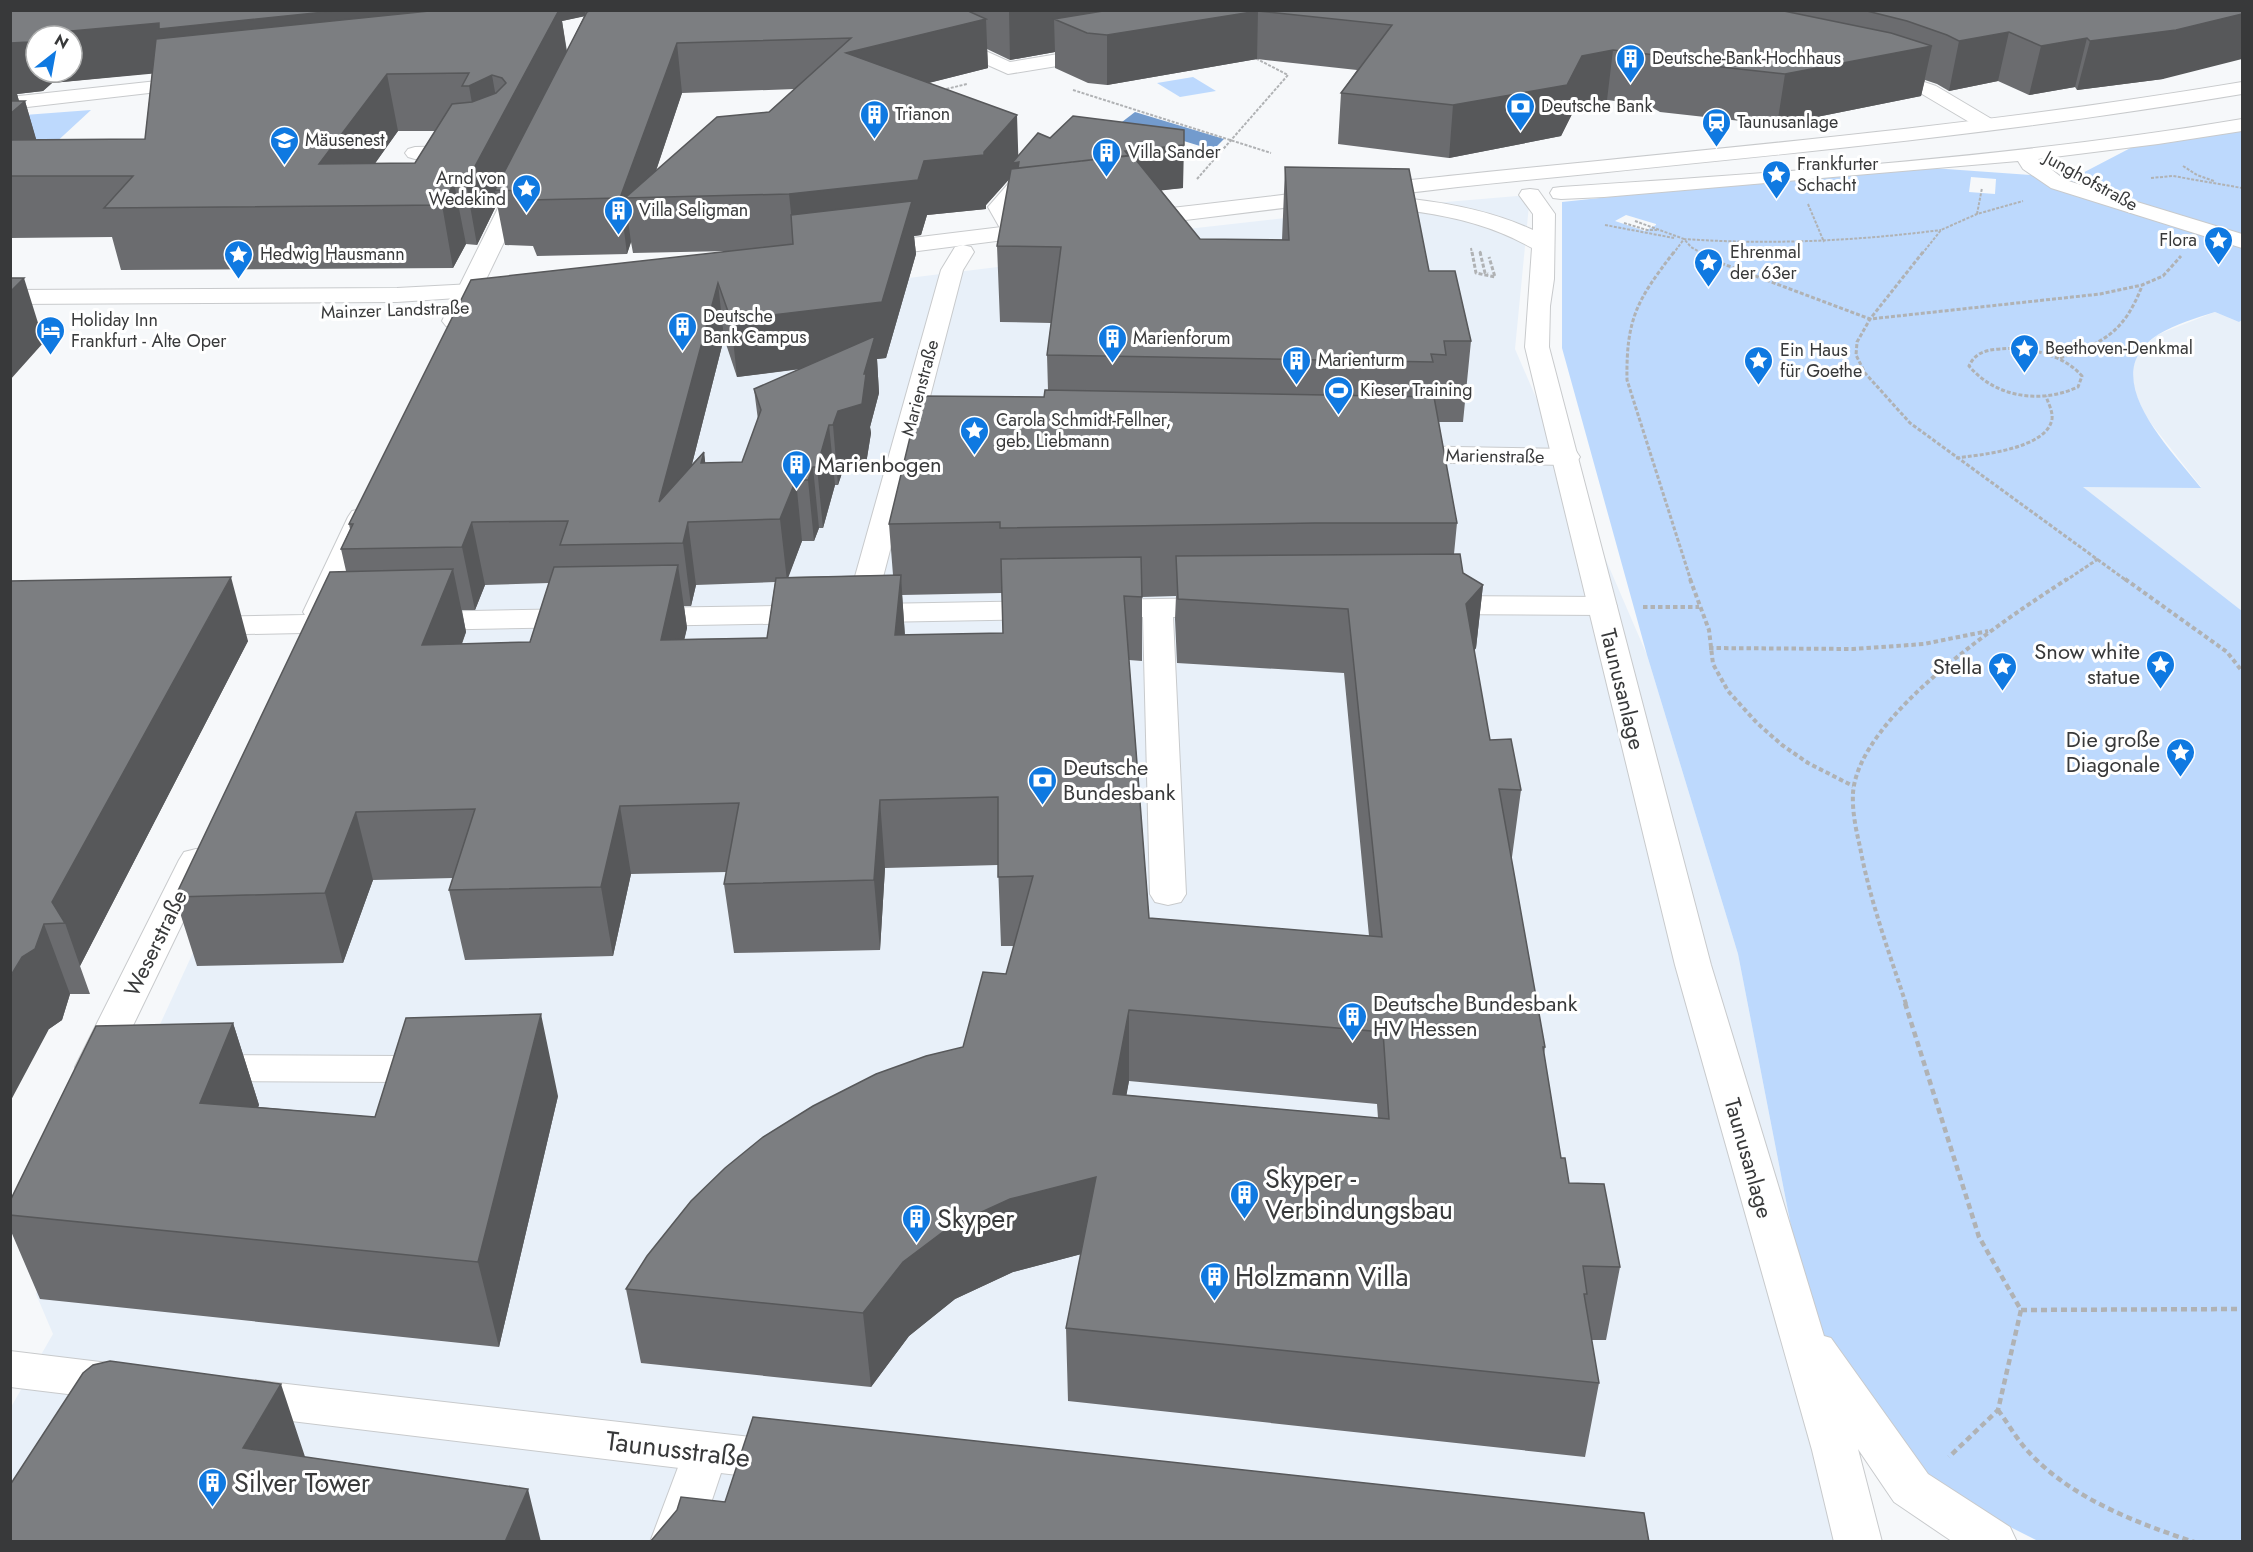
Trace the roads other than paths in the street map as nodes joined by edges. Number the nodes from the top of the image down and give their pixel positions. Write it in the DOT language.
graph roads {
  1 [pos="879,10"];
  2 [pos="1114,50"];
  3 [pos="1868,71"];
  4 [pos="210,81"];
  5 [pos="2242,88"];
  6 [pos="10,102"];
  7 [pos="2242,103"];
  8 [pos="2242,125"];
  9 [pos="1982,131"];
  10 [pos="2102,146"];
  11 [pos="484,152"];
  12 [pos="2032,152"];
  13 [pos="415,153"];
  14 [pos="1045,154"];
  15 [pos="530,165"];
  16 [pos="1617,166"];
  17 [pos="1904,166"];
  18 [pos="2095,175"];
  19 [pos="1457,181"];
  20 [pos="2058,184"];
  21 [pos="1530,195"];
  22 [pos="1412,204"];
  23 [pos="2151,214"];
  24 [pos="1013,232"];
  25 [pos="2242,241"];
  26 [pos="1543,245"];
  27 [pos="963,252"];
  28 [pos="10,297"];
  29 [pos="528,297"];
  30 [pos="464,300"];
  31 [pos="10,314"];
  32 [pos="445,340"];
  33 [pos="904,444"];
  34 [pos="933,444"];
  35 [pos="1382,453"];
  36 [pos="1567,457"];
  37 [pos="371,498"];
  38 [pos="1405,605"];
  39 [pos="1252,606"];
  40 [pos="1602,606"];
  41 [pos="1158,608"];
  42 [pos="859,613"];
  43 [pos="166,626"];
  44 [pos="305,638"];
  45 [pos="209,834"];
  46 [pos="1168,894"];
  47 [pos="400,1069"];
  48 [pos="1800,1330"];
  49 [pos="10,1369"];
  50 [pos="705,1452"];
  51 [pos="822,1466"];
  52 [pos="674,1542"];
  53 [pos="1858,1542"];
  54 [pos="1993,1542"];
  1 -- 2 [label="main road"];
  3 -- 9 [label="main road"];
  4 -- 6 [label="main road"];
  5 -- 9 [label="main road"];
  7 -- 12 [label="main road"];
  8 -- 10 [label="main road"];
  9 -- 12 [label="main road"];
  9 -- 16 [label="main road"];
  9 -- 17 [label="main road"];
  10 -- 12 [label="main road"];
  10 -- 18 [label="main road"];
  11 -- 13 [label="main road"];
  12 -- 17 [label="main road"];
  12 -- 18 [label="main road, Junghofstraße"];
  12 -- 20 [label="main road, Junghofstraße"];
  14 -- 24 [label="main road"];
  15 -- 30 [label="main road"];
  16 -- 19 [label="main road"];
  16 -- 21 [label="main road"];
  17 -- 20 [label="main road"];
  17 -- 21 [label="main road"];
  18 -- 23 [label="main road, Junghofstraße"];
  19 -- 21 [label="main road"];
  19 -- 22 [label="main road"];
  20 -- 23 [label="main road, Junghofstraße"];
  21 -- 22 [label="main road"];
  21 -- 26 [label="main road, Taunusanlage"];
  22 -- 26 [label="main road"];
  23 -- 25 [label="main road, Junghofstraße"];
  24 -- 27 [label="main road"];
  24 -- 27 [label="main road"];
  26 -- 36 [label="main road, Taunusanlage"];
  27 -- 33 [label="main road, Marienstraße"];
  28 -- 30 [label="main road, Mainzer Landstraße"];
  29 -- 30 [label="main road, Mainzer Landstraße"];
  30 -- 31 [label="main road, Mainzer Landstraße"];
  30 -- 32 [label="main road"];
  33 -- 34 [label="main road, Marienstraße"];
  33 -- 42 [label="main road"];
  35 -- 36 [label="main road, Marienstraße"];
  36 -- 40 [label="main road, Taunusanlage"];
  37 -- 44 [label="main road"];
  38 -- 40 [label="main road"];
  39 -- 41 [label="main road"];
  40 -- 48 [label="main road, Taunusanlage"];
  41 -- 42 [label="main road"];
  41 -- 46 [label="main road"];
  42 -- 44 [label="main road"];
  43 -- 44 [label="main road"];
  45 -- 47 [label="main road, Weserstraße"];
  48 -- 53 [label="main road, Taunusanlage"];
  48 -- 54 [label="main road"];
  49 -- 50 [label="main road, Taunusstraße"];
  50 -- 51 [label="main road, Taunusstraße"];
  50 -- 52 [label="main road"];
}
